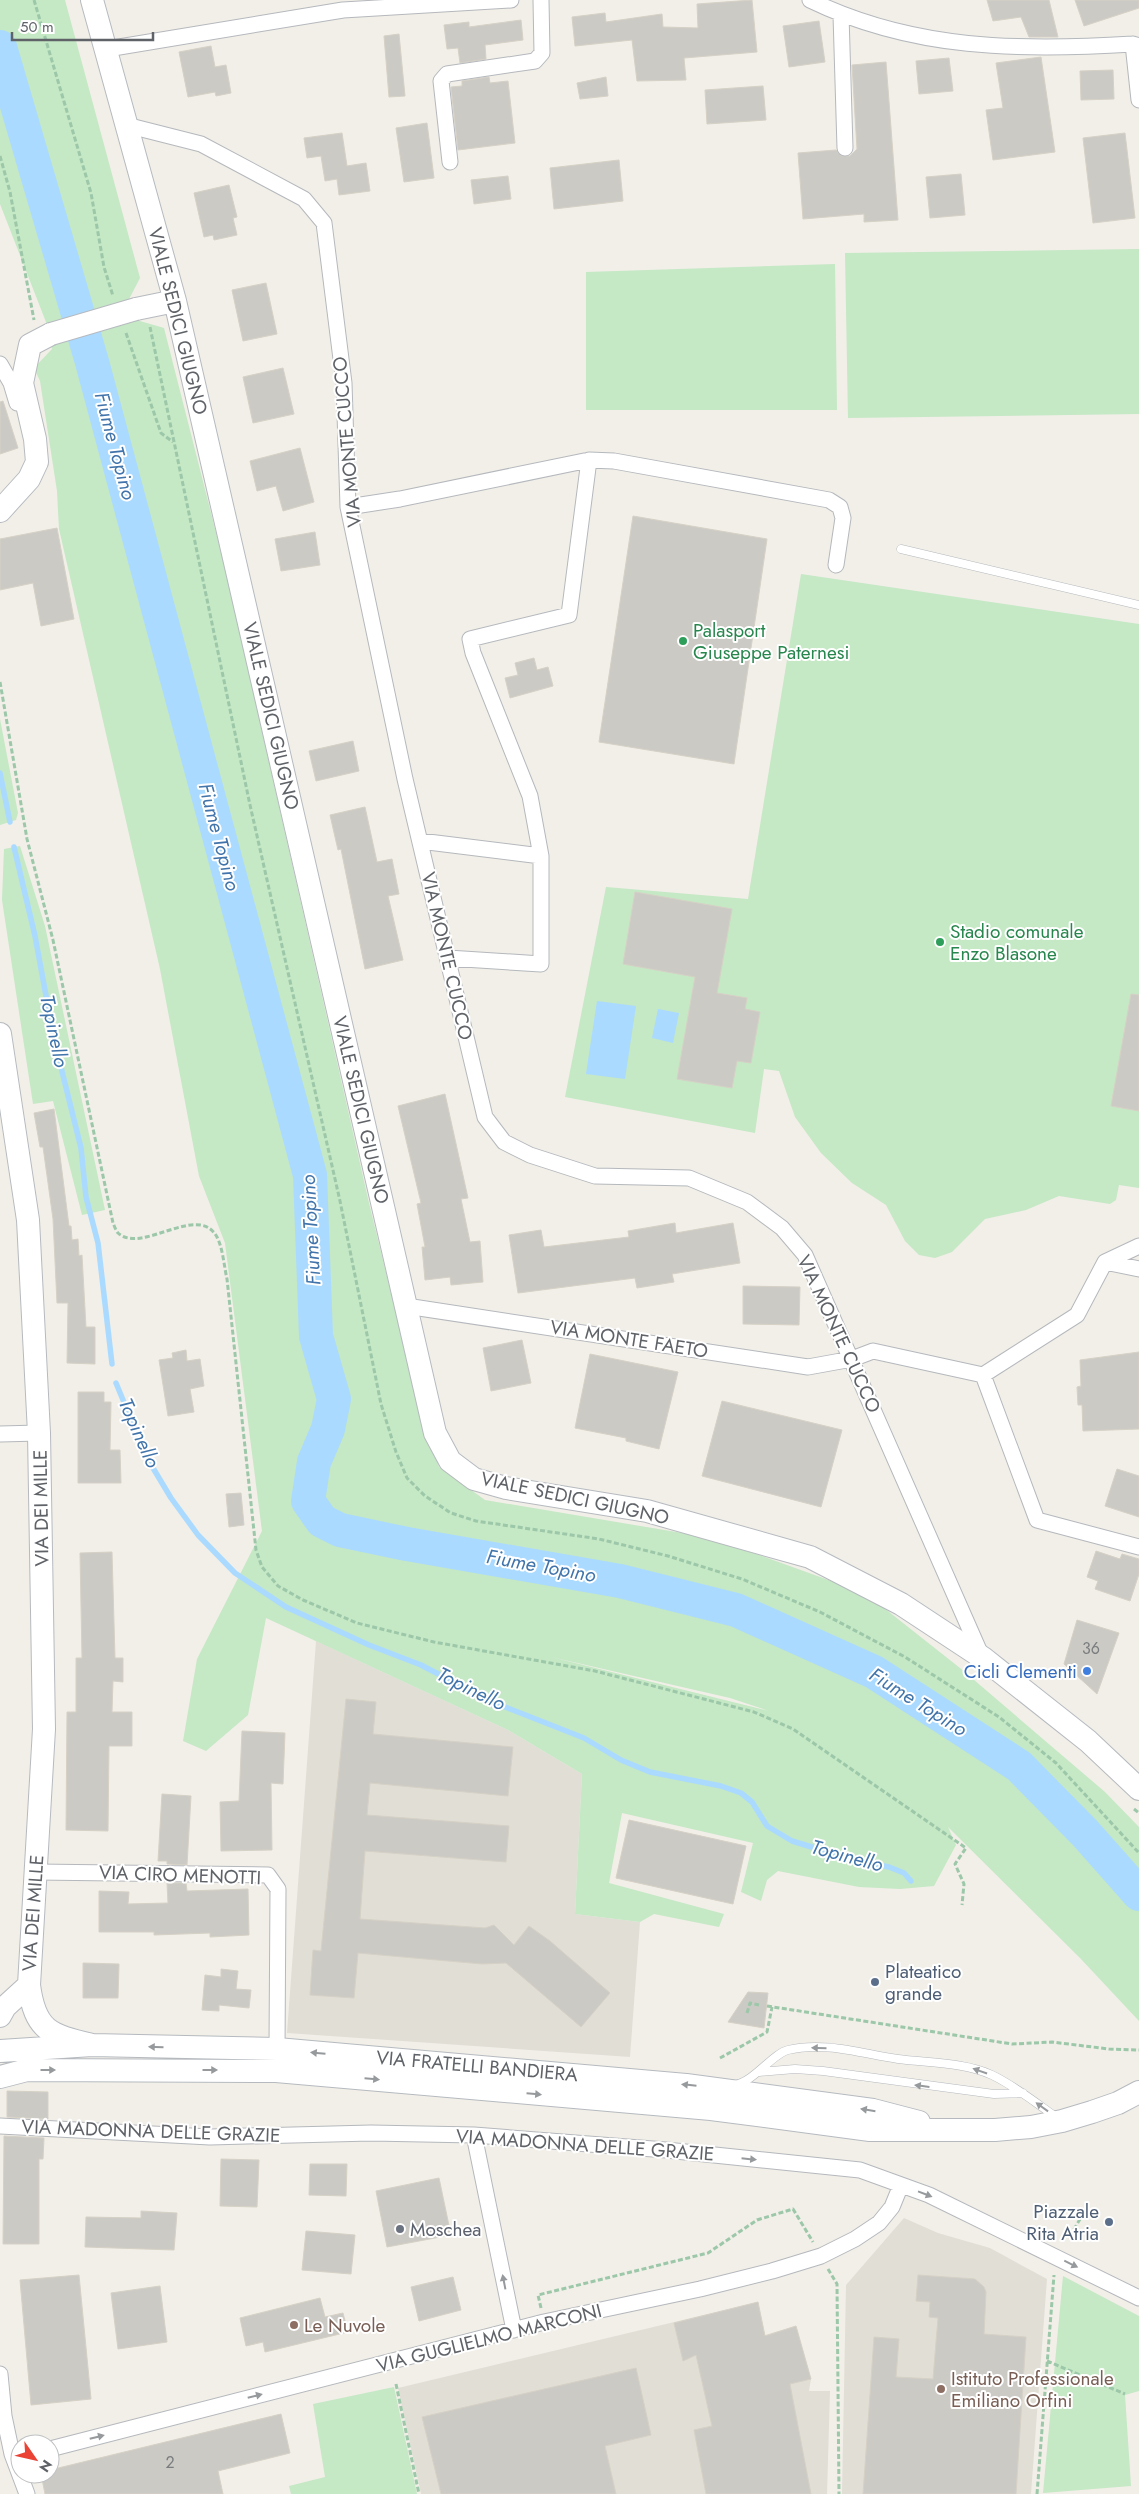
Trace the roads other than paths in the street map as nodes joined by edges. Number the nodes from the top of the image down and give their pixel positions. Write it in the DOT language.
graph roads {
  1 [pos="92,0"];
  2 [pos="511,0"];
  3 [pos="541,0"];
  4 [pos="810,0"];
  5 [pos="841,15"];
  6 [pos="1136,45"];
  7 [pos="106,49"];
  8 [pos="1139,100"];
  9 [pos="126,125"];
  10 [pos="845,148"];
  11 [pos="450,162"];
  12 [pos="146,304"];
  13 [pos="0,364"];
  14 [pos="589,460"];
  15 [pos="37,462"];
  16 [pos="348,507"];
  17 [pos="0,510"];
  18 [pos="902,550"];
  19 [pos="836,566"];
  20 [pos="1139,605"];
  21 [pos="420,841"];
  22 [pos="541,856"];
  23 [pos="448,958"];
  24 [pos="0,1034"];
  25 [pos="1139,1246"];
  26 [pos="1105,1262"];
  27 [pos="1139,1269"];
  28 [pos="406,1306"];
  29 [pos="852,1359"];
  30 [pos="983,1375"];
  31 [pos="39,1433"];
  32 [pos="0,1434"];
  33 [pos="1139,1547"];
  34 [pos="982,1658"];
  35 [pos="1139,1790"];
  36 [pos="36,1872"];
  37 [pos="29,1985"];
  38 [pos="0,2016"];
  39 [pos="92,2046"];
  40 [pos="277,2049"];
  41 [pos="0,2051"];
  42 [pos="758,2073"];
  43 [pos="0,2077"];
  44 [pos="715,2088"];
  45 [pos="1139,2092"];
  46 [pos="1023,2093"];
  47 [pos="1062,2122"];
  48 [pos="1,2124"];
  49 [pos="949,2129"];
  50 [pos="474,2135"];
  51 [pos="901,2185"];
  52 [pos="1139,2298"];
  53 [pos="514,2330"];
  54 [pos="0,2374"];
  55 [pos="10,2435"];
  56 [pos="60,2446"];
  1 -- 7 [label="main road, VIALE SEDICI GIUGNO"];
  2 -- 7 [label="street"];
  3 -- 11 [label="street"];
  4 -- 5 [label="street"];
  5 -- 6 [label="street"];
  5 -- 10 [label="street"];
  6 -- 8 [label="street"];
  7 -- 9 [label="main road, VIALE SEDICI GIUGNO"];
  9 -- 12 [label="main road, VIALE SEDICI GIUGNO"];
  9 -- 16 [label="street, VIA MONTE CUCCO"];
  12 -- 15 [label="main road, bridge"];
  12 -- 28 [label="main road, VIALE SEDICI GIUGNO"];
  13 -- 15 [label="street"];
  14 -- 16 [label="street"];
  14 -- 19 [label="street"];
  14 -- 22 [label="street"];
  15 -- 17 [label="main road"];
  16 -- 21 [label="street, VIA MONTE CUCCO"];
  18 -- 20 [label="lane"];
  21 -- 22 [label="street"];
  21 -- 23 [label="street, VIA MONTE CUCCO"];
  22 -- 23 [label="street"];
  23 -- 29 [label="street, VIA MONTE CUCCO"];
  24 -- 31 [label="main road, VIA DEI MILLE"];
  25 -- 26 [label="street"];
  26 -- 27 [label="street"];
  26 -- 30 [label="street"];
  28 -- 29 [label="street, VIA MONTE FAETO"];
  28 -- 34 [label="main road, VIALE SEDICI GIUGNO"];
  29 -- 30 [label="street, VIA MONTE FAETO"];
  29 -- 34 [label="street, VIA MONTE CUCCO"];
  30 -- 33 [label="street"];
  31 -- 32 [label="street"];
  31 -- 36 [label="main road, VIA DEI MILLE"];
  34 -- 35 [label="main road, VIALE SEDICI GIUGNO"];
  36 -- 37 [label="main road, VIA DEI MILLE"];
  36 -- 40 [label="street, VIA CIRO MENOTTI"];
  37 -- 38 [label="main road, VIA DEI MILLE"];
  37 -- 39 [label="main road, VIA DEI MILLE"];
  40 -- 39 [label="main road, VIA FRATELLI BANDIERA, one-way"];
  39 -- 41 [label="main road, VIA FRATELLI BANDIERA"];
  44 -- 40 [label="main road, VIA FRATELLI BANDIERA, one-way"];
  42 -- 44 [label="lane"];
  46 -- 42 [label="lane, one-way"];
  46 -- 42 [label="lane, one-way"];
  43 -- 49 [label="main road, VIA FRATELLI BANDIERA, one-way"];
  49 -- 44 [label="main road, VIA FRATELLI BANDIERA, one-way"];
  45 -- 47 [label="main road, VIA FRATELLI BANDIERA"];
  47 -- 46 [label="lane, one-way"];
  47 -- 49 [label="main road, VIA FRATELLI BANDIERA"];
  48 -- 50 [label="street, VIA MADONNA DELLE GRAZIE"];
  50 -- 51 [label="street, VIA MADONNA DELLE GRAZIE, one-way"];
  53 -- 50 [label="street, one-way"];
  51 -- 52 [label="street, VIA MADONNA DELLE GRAZIE, one-way"];
  51 -- 53 [label="street, VIA GUGLIELMO MARCONI"];
  56 -- 53 [label="street, VIA GUGLIELMO MARCONI, one-way"];
  54 -- 55 [label="street"];
}
